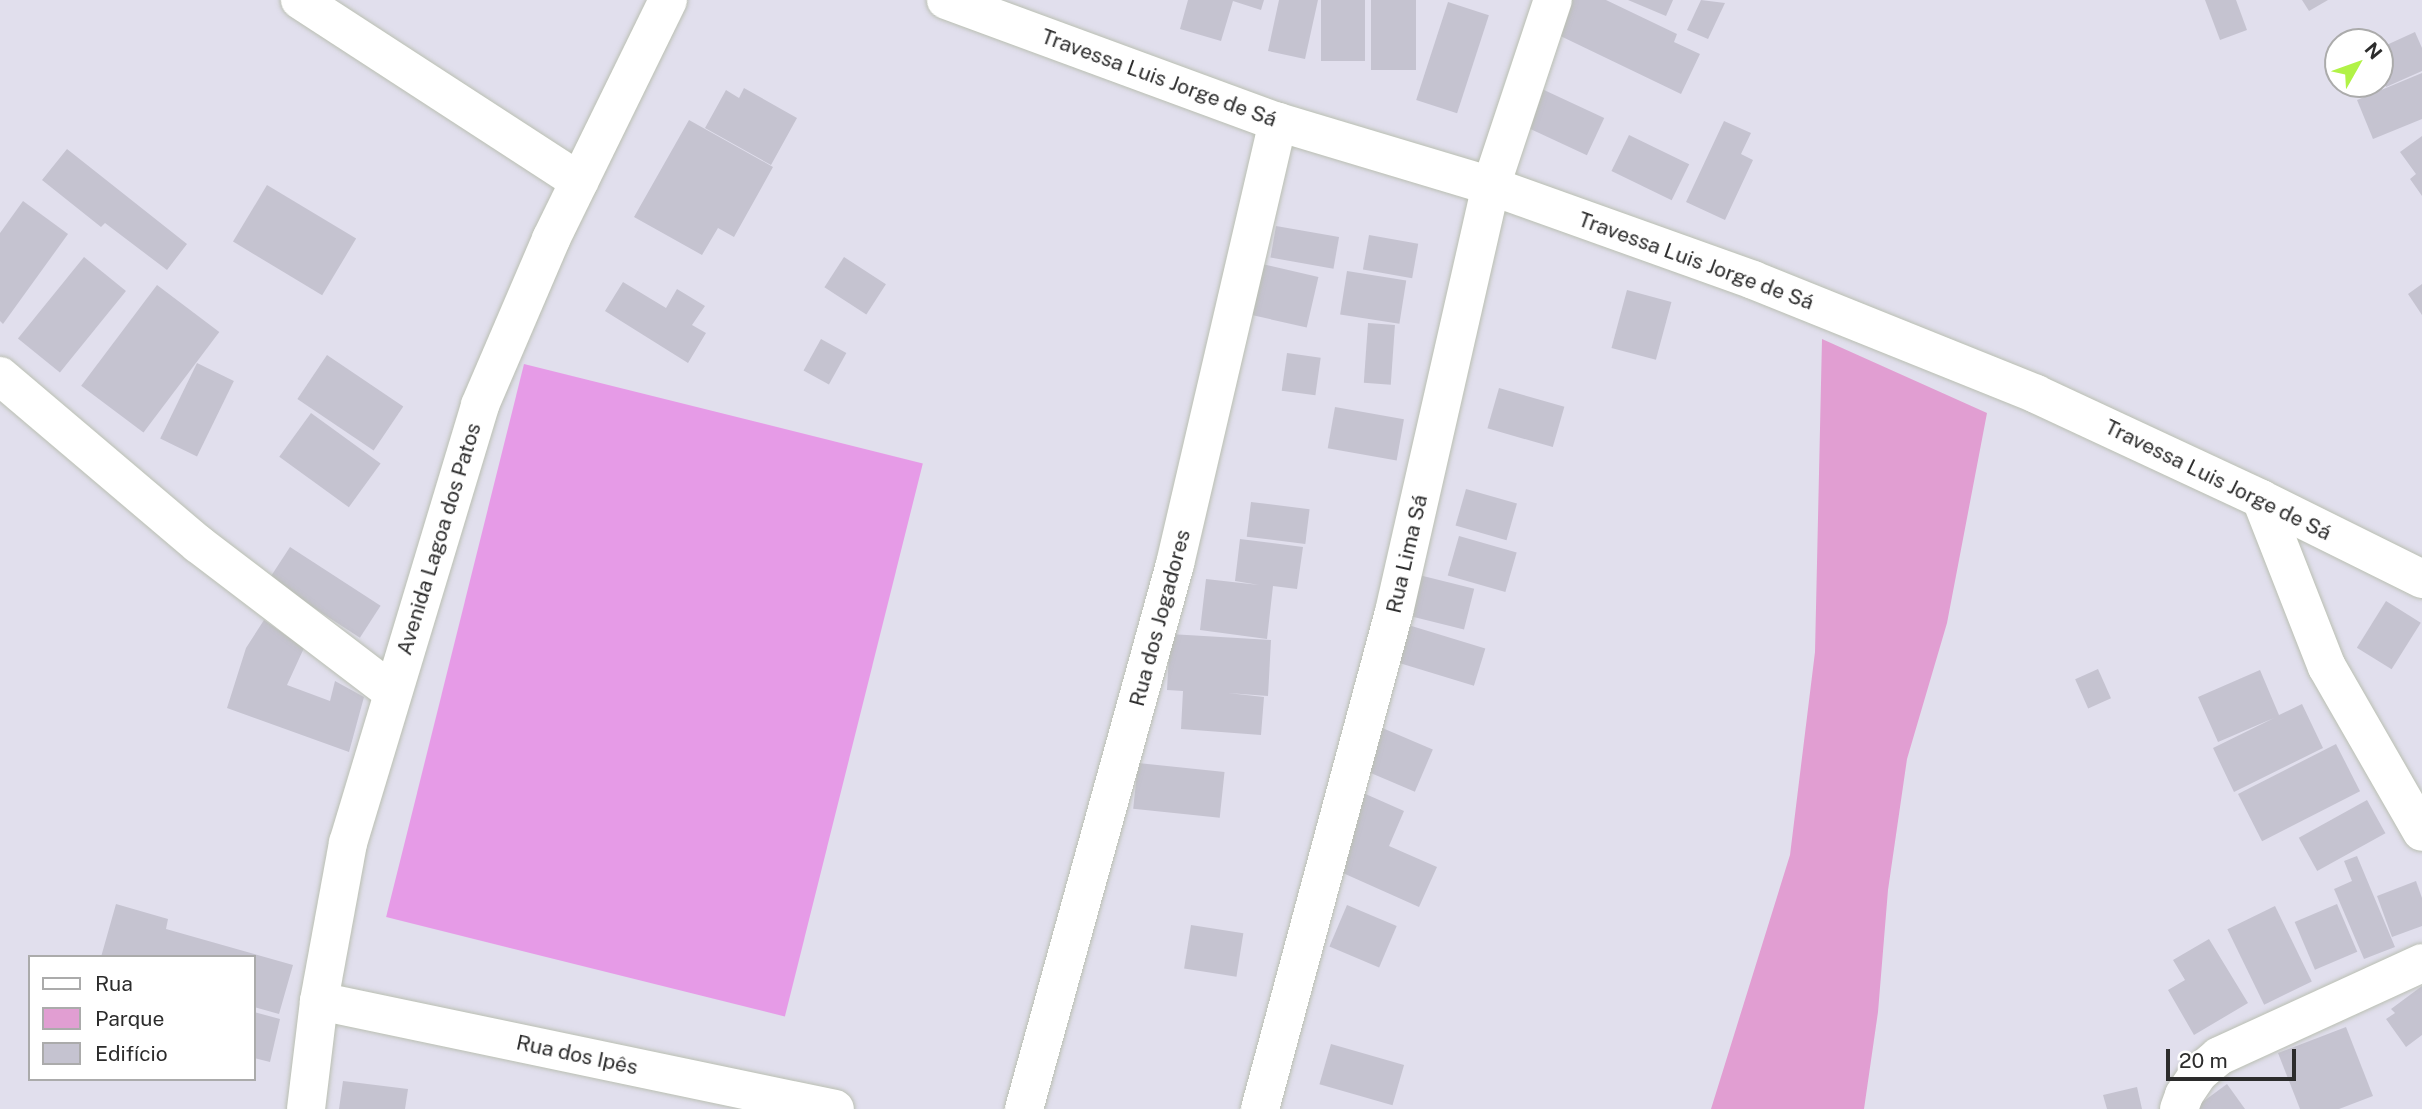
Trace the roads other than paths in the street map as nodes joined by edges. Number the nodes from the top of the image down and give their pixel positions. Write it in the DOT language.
graph roads {
  1 [pos="300,0"];
  2 [pos="668,0"];
  3 [pos="947,0"];
  4 [pos="1553,0"];
  5 [pos="1278,122"];
  6 [pos="579,181"];
  7 [pos="1491,186"];
  8 [pos="0,376"];
  9 [pos="2262,499"];
  10 [pos="2422,579"];
  11 [pos="392,692"];
  12 [pos="2422,832"];
  13 [pos="2422,963"];
  14 [pos="319,1001"];
  15 [pos="306,1109"];
  16 [pos="835,1109"];
  17 [pos="1024,1109"];
  18 [pos="1260,1109"];
  19 [pos="2179,1109"];
  1 -- 6 [label="street"];
  2 -- 6 [label="street, Avenida Lagoa dos Patos"];
  3 -- 5 [label="street, Travessa Luis Jorge de Sá"];
  4 -- 7 [label="street, Rua Lima Sá"];
  5 -- 7 [label="street, Travessa Luis Jorge de Sá"];
  5 -- 17 [label="street, Rua dos Jogadores"];
  6 -- 11 [label="street, Avenida Lagoa dos Patos"];
  7 -- 9 [label="street, Travessa Luis Jorge de Sá"];
  7 -- 18 [label="street, Rua Lima Sá"];
  8 -- 11 [label="street"];
  9 -- 10 [label="street, Travessa Luis Jorge de Sá"];
  9 -- 12 [label="street"];
  11 -- 14 [label="street, Avenida Lagoa dos Patos"];
  13 -- 19 [label="street"];
  14 -- 15 [label="street, Avenida Lagoa dos Patos"];
  14 -- 16 [label="street, Rua dos Ipês"];
}
